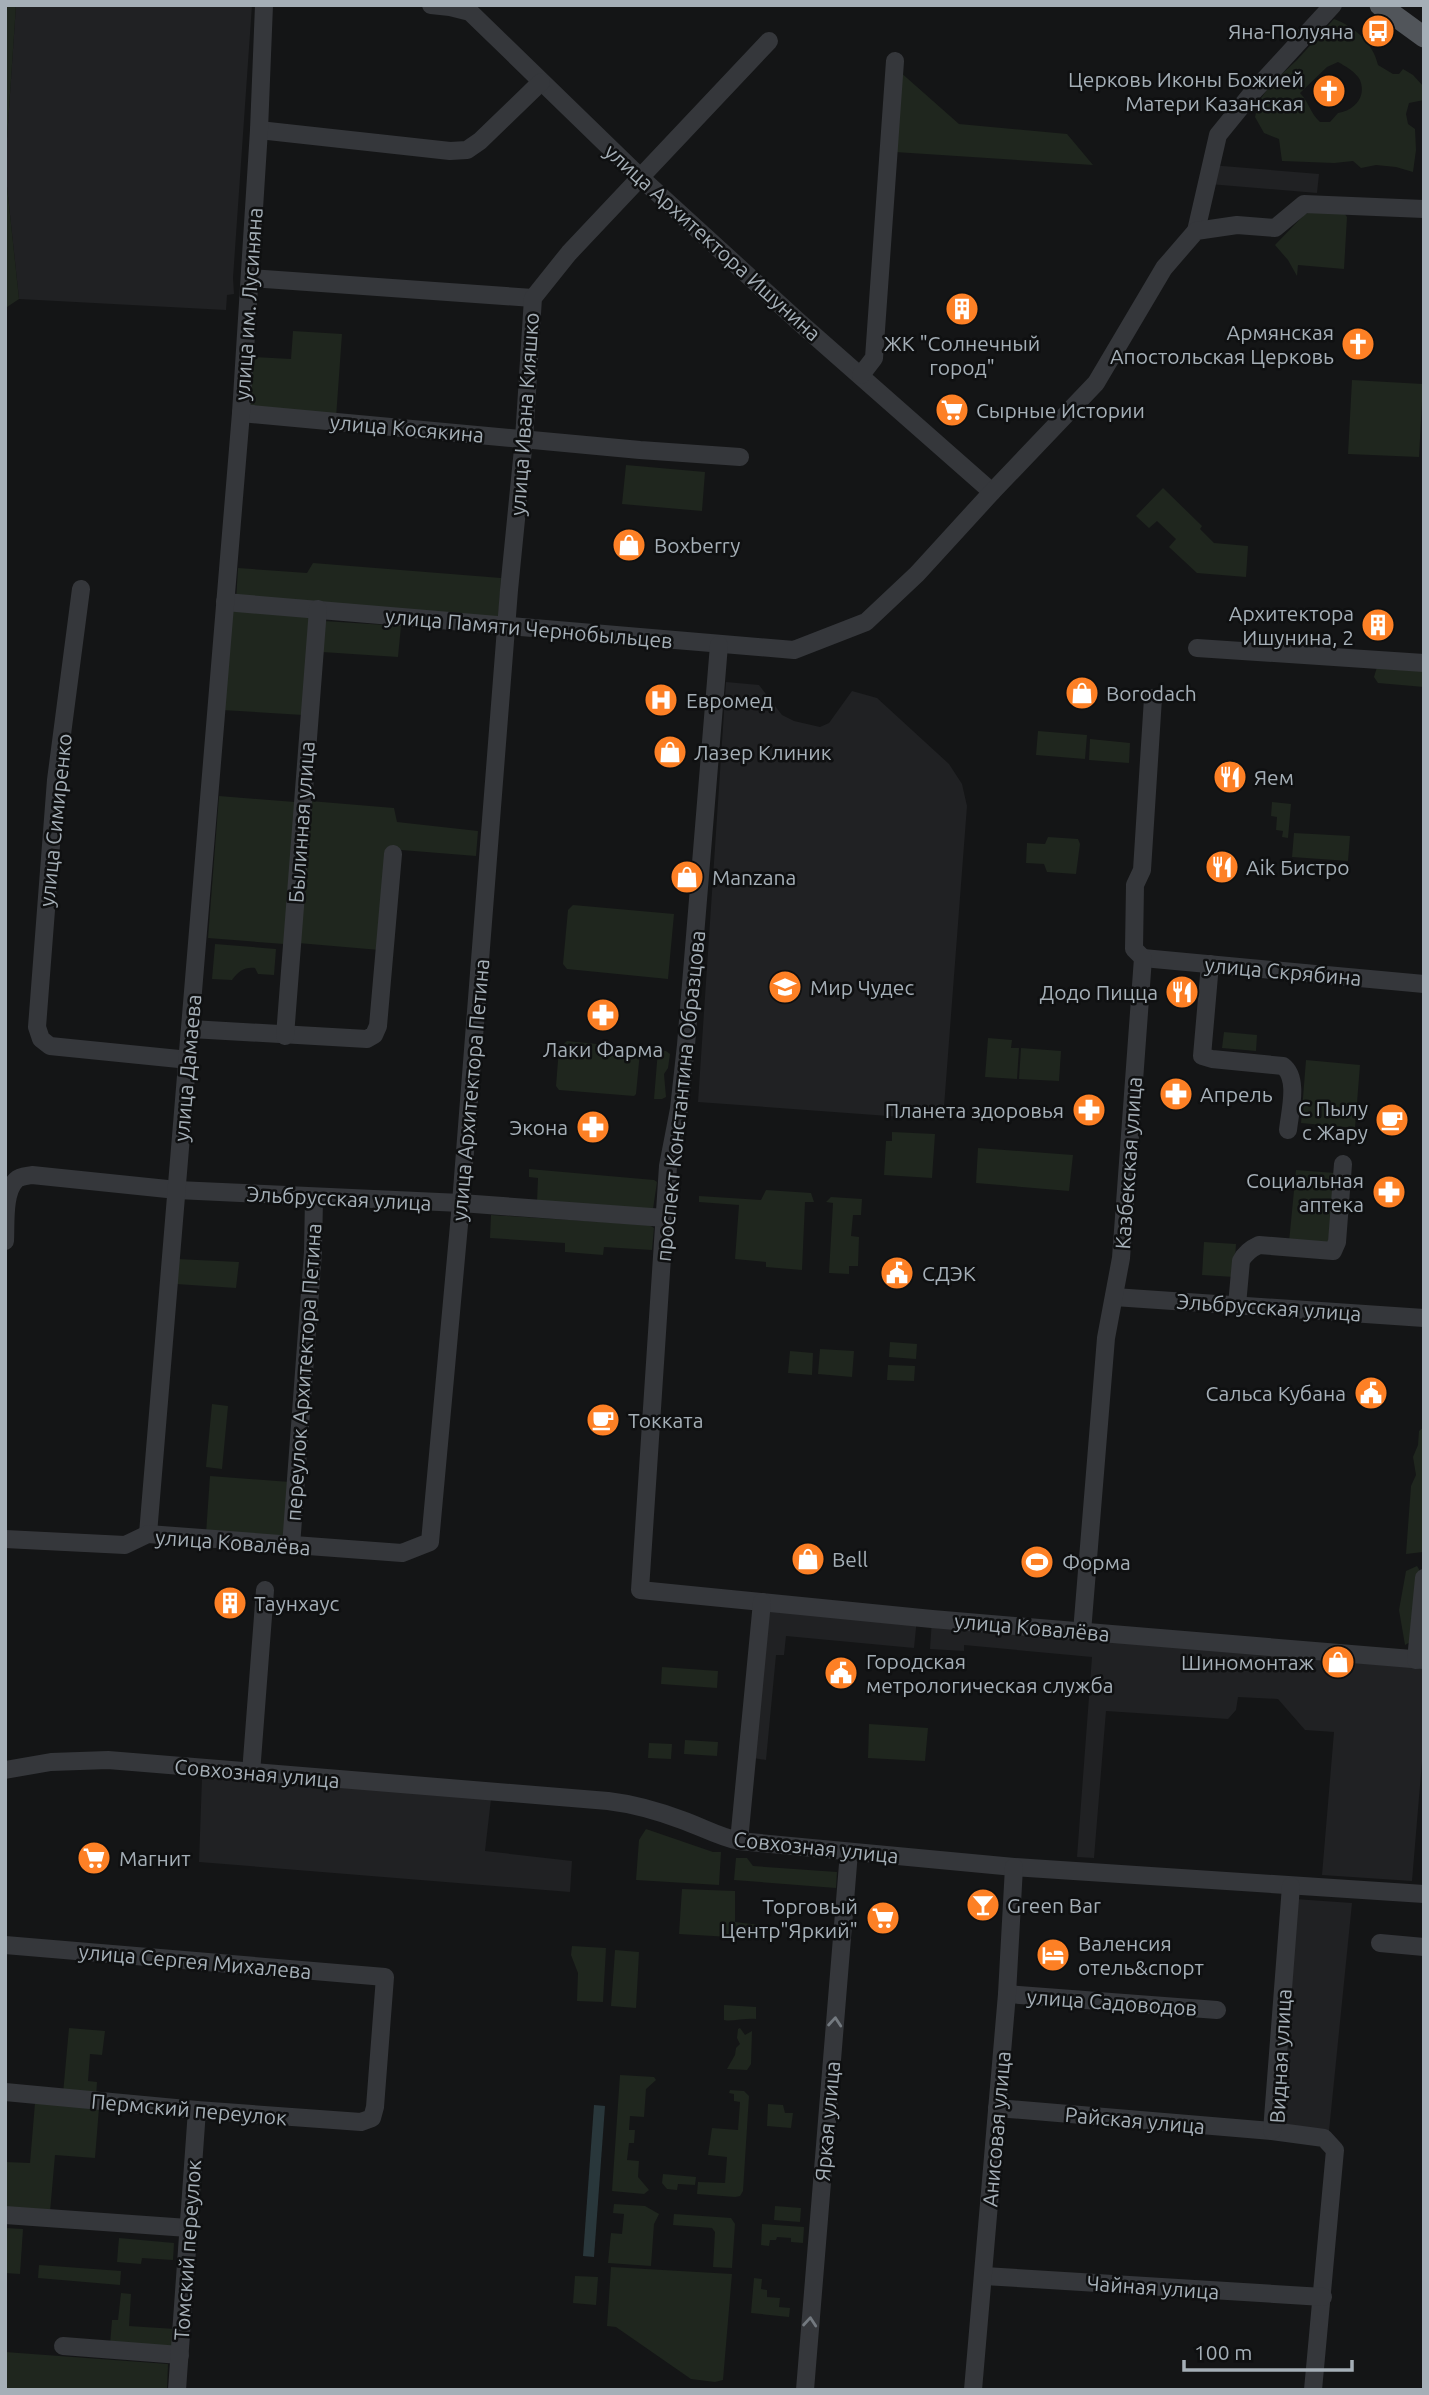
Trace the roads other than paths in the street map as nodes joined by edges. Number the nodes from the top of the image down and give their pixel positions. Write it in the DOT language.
graph roads {
  1 [pos="264,5"];
  2 [pos="431,5"];
  3 [pos="1333,5"];
  4 [pos="1380,5"];
  5 [pos="1424,37"];
  6 [pos="769,41"];
  7 [pos="895,61"];
  8 [pos="541,82"];
  9 [pos="259,130"];
  10 [pos="641,178"];
  11 [pos="1424,209"];
  12 [pos="1196,231"];
  13 [pos="250,278"];
  14 [pos="533,298"];
  15 [pos="860,375"];
  16 [pos="241,413"];
  17 [pos="524,439"];
  18 [pos="740,457"];
  19 [pos="992,492"];
  20 [pos="81,589"];
  21 [pos="225,602"];
  22 [pos="318,609"];
  23 [pos="507,626"];
  24 [pos="719,645"];
  25 [pos="1197,648"];
  26 [pos="1424,663"];
  27 [pos="1153,698"];
  28 [pos="393,854"];
  29 [pos="1143,958"];
  30 [pos="1210,964"];
  31 [pos="1424,984"];
  32 [pos="191,1029"];
  33 [pos="285,1036"];
  34 [pos="189,1060"];
  35 [pos="1289,1130"];
  36 [pos="1343,1164"];
  37 [pos="177,1190"];
  38 [pos="314,1198"];
  39 [pos="461,1203"];
  40 [pos="665,1218"];
  41 [pos="5,1241"];
  42 [pos="1114,1297"];
  43 [pos="1237,1305"];
  44 [pos="1424,1318"];
  45 [pos="148,1534"];
  46 [pos="5,1539"];
  47 [pos="291,1546"];
  48 [pos="419,1546"];
  49 [pos="1424,1578"];
  50 [pos="265,1590"];
  51 [pos="640,1590"];
  52 [pos="762,1602"];
  53 [pos="1082,1632"];
  54 [pos="1420,1660"];
  55 [pos="5,1770"];
  56 [pos="251,1773"];
  57 [pos="739,1841"];
  58 [pos="849,1852"];
  59 [pos="1014,1867"];
  60 [pos="1291,1885"];
  61 [pos="1424,1894"];
  62 [pos="1380,1943"];
  63 [pos="5,1945"];
  64 [pos="1424,1947"];
  65 [pos="1007,1994"];
  66 [pos="1217,2010"];
  67 [pos="5,2092"];
  68 [pos="998,2108"];
  69 [pos="197,2110"];
  70 [pos="372,2118"];
  71 [pos="1272,2131"];
  72 [pos="5,2215"];
  73 [pos="188,2228"];
  74 [pos="984,2276"];
  75 [pos="1323,2297"];
  76 [pos="63,2346"];
  77 [pos="180,2355"];
  78 [pos="177,2390"];
  79 [pos="805,2390"];
  80 [pos="973,2390"];
  81 [pos="1313,2390"];
  1 -- 9 [label="street, улица им. Лусиняна"];
  2 -- 8 [label="street, улица Архитектора Ишунина"];
  3 -- 12 [label="street"];
  4 -- 5 [label="main road"];
  6 -- 10 [label="street, улица Ивана Кияшко"];
  7 -- 15 [label="street"];
  8 -- 9 [label="street"];
  8 -- 10 [label="street, улица Архитектора Ишунина"];
  9 -- 13 [label="street, улица им. Лусиняна"];
  10 -- 14 [label="street, улица Ивана Кияшко"];
  10 -- 15 [label="street, улица Архитектора Ишунина"];
  11 -- 12 [label="street"];
  12 -- 19 [label="street, улица Памяти Чернобыльцев"];
  13 -- 14 [label="street"];
  13 -- 16 [label="street, улица им. Лусиняна"];
  14 -- 17 [label="street, улица Ивана Кияшко"];
  15 -- 19 [label="street, улица Архитектора Ишунина"];
  16 -- 17 [label="street, улица Косякина"];
  16 -- 21 [label="street, улица им. Лусиняна"];
  17 -- 18 [label="street, улица Косякина"];
  17 -- 23 [label="street, улица Ивана Кияшко"];
  19 -- 24 [label="street, улица Памяти Чернобыльцев"];
  20 -- 34 [label="street, улица Симиренко"];
  21 -- 22 [label="street, улица Памяти Чернобыльцев"];
  21 -- 32 [label="street, улица Дамаева"];
  22 -- 23 [label="street, улица Памяти Чернобыльцев"];
  22 -- 33 [label="street, Былинная улица"];
  23 -- 24 [label="street, улица Памяти Чернобыльцев"];
  23 -- 39 [label="street, улица Архитектора Петина"];
  24 -- 40 [label="street, проспект Константина Образцова"];
  25 -- 26 [label="street"];
  27 -- 29 [label="street, Казбекская улица"];
  28 -- 33 [label="street"];
  29 -- 30 [label="street, улица Скрябина"];
  29 -- 42 [label="street, Казбекская улица"];
  30 -- 31 [label="street, улица Скрябина"];
  30 -- 35 [label="street"];
  32 -- 33 [label="street"];
  32 -- 34 [label="street, улица Дамаева"];
  34 -- 37 [label="street, улица Дамаева"];
  36 -- 43 [label="street"];
  37 -- 38 [label="street, Эльбрусская улица"];
  37 -- 41 [label="street, Эльбрусская улица"];
  37 -- 45 [label="street, улица Дамаева"];
  38 -- 39 [label="street, Эльбрусская улица"];
  38 -- 47 [label="street, переулок Архитектора Петина"];
  39 -- 40 [label="street, Эльбрусская улица"];
  39 -- 48 [label="street, улица Архитектора Петина"];
  40 -- 51 [label="street, проспект Константина Образцова"];
  42 -- 43 [label="street, Эльбрусская улица"];
  42 -- 53 [label="street, Казбекская улица"];
  43 -- 44 [label="street, Эльбрусская улица"];
  45 -- 46 [label="street, улица Ковалёва"];
  45 -- 47 [label="street, улица Ковалёва"];
  47 -- 48 [label="street, улица Ковалёва"];
  49 -- 54 [label="street"];
  50 -- 56 [label="street"];
  51 -- 52 [label="street, улица Ковалёва"];
  52 -- 53 [label="street, улица Ковалёва"];
  52 -- 57 [label="street"];
  53 -- 54 [label="street, улица Ковалёва"];
  55 -- 56 [label="street, Совхозная улица"];
  56 -- 57 [label="street, Совхозная улица"];
  57 -- 58 [label="street, Совхозная улица"];
  58 -- 59 [label="street, Совхозная улица"];
  79 -- 58 [label="street, Яркая улица, one-way"];
  59 -- 60 [label="street, Совхозная улица"];
  59 -- 65 [label="street, Анисовая улица"];
  60 -- 61 [label="street, Совхозная улица"];
  60 -- 71 [label="street, Видная улица"];
  62 -- 64 [label="street"];
  63 -- 70 [label="street, улица Сергея Михалева"];
  65 -- 66 [label="street, улица Садоводов"];
  65 -- 68 [label="street, Анисовая улица"];
  67 -- 69 [label="street, Пермский переулок"];
  68 -- 71 [label="street, Райская улица"];
  68 -- 74 [label="street, Анисовая улица"];
  69 -- 70 [label="street, Пермский переулок"];
  69 -- 73 [label="street, Томский переулок"];
  71 -- 75 [label="street, Видная улица"];
  72 -- 73 [label="street"];
  73 -- 77 [label="street, Томский переулок"];
  74 -- 75 [label="street, Чайная улица"];
  74 -- 80 [label="street, Анисовая улица"];
  75 -- 81 [label="street, Видная улица"];
  76 -- 77 [label="street"];
  77 -- 78 [label="street, Томский переулок"];
}
